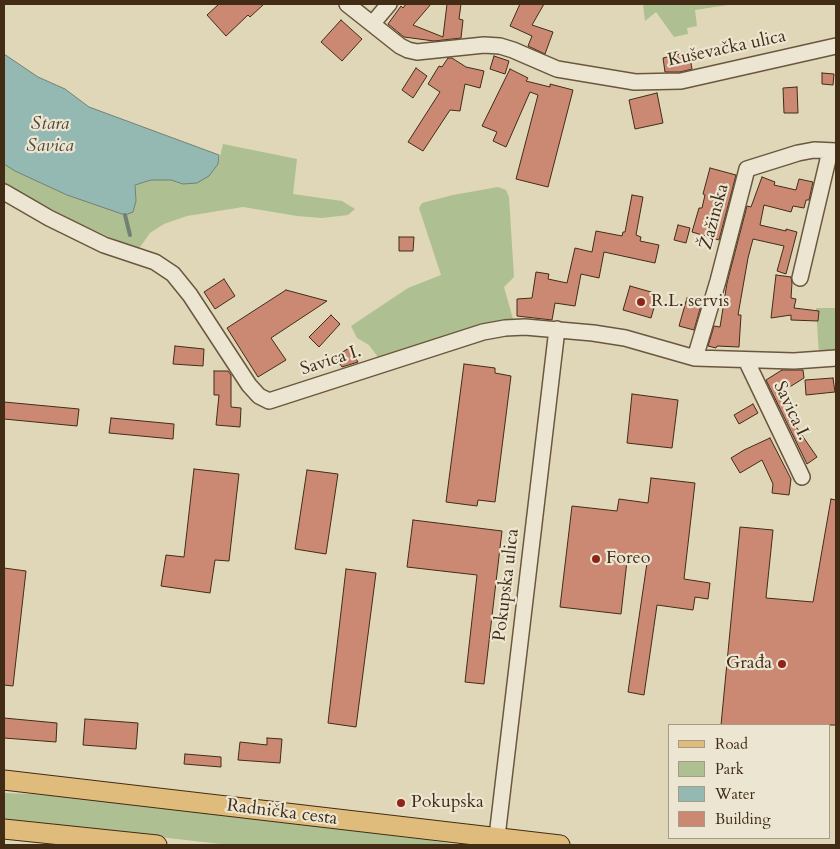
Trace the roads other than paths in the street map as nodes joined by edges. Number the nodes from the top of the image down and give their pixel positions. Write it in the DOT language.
graph roads {
  1 [pos="347,4"];
  2 [pos="389,4"];
  3 [pos="373,23"];
  4 [pos="836,46"];
  5 [pos="833,151"];
  6 [pos="4,192"];
  7 [pos="800,278"];
  8 [pos="557,329"];
  9 [pos="695,358"];
  10 [pos="836,358"];
  11 [pos="746,360"];
  12 [pos="802,478"];
  13 [pos="4,780"];
  14 [pos="4,829"];
  15 [pos="496,841"];
  16 [pos="157,845"];
  17 [pos="560,845"];
  1 -- 3 [label="street, Kuševačka ulica"];
  2 -- 3 [label="street"];
  3 -- 4 [label="street, Kuševačka ulica"];
  5 -- 7 [label="street, Žažinska"];
  5 -- 9 [label="street, Žažinska"];
  6 -- 8 [label="street, Savica I."];
  8 -- 9 [label="street, Savica I."];
  8 -- 15 [label="street, Pokupska ulica"];
  9 -- 11 [label="street, Savica I."];
  10 -- 11 [label="street, Savica I."];
  11 -- 12 [label="street, Savica I."];
  13 -- 15 [label="main road, Radnička cesta"];
  14 -- 16 [label="main road"];
  15 -- 17 [label="main road, Radnička cesta"];
}
